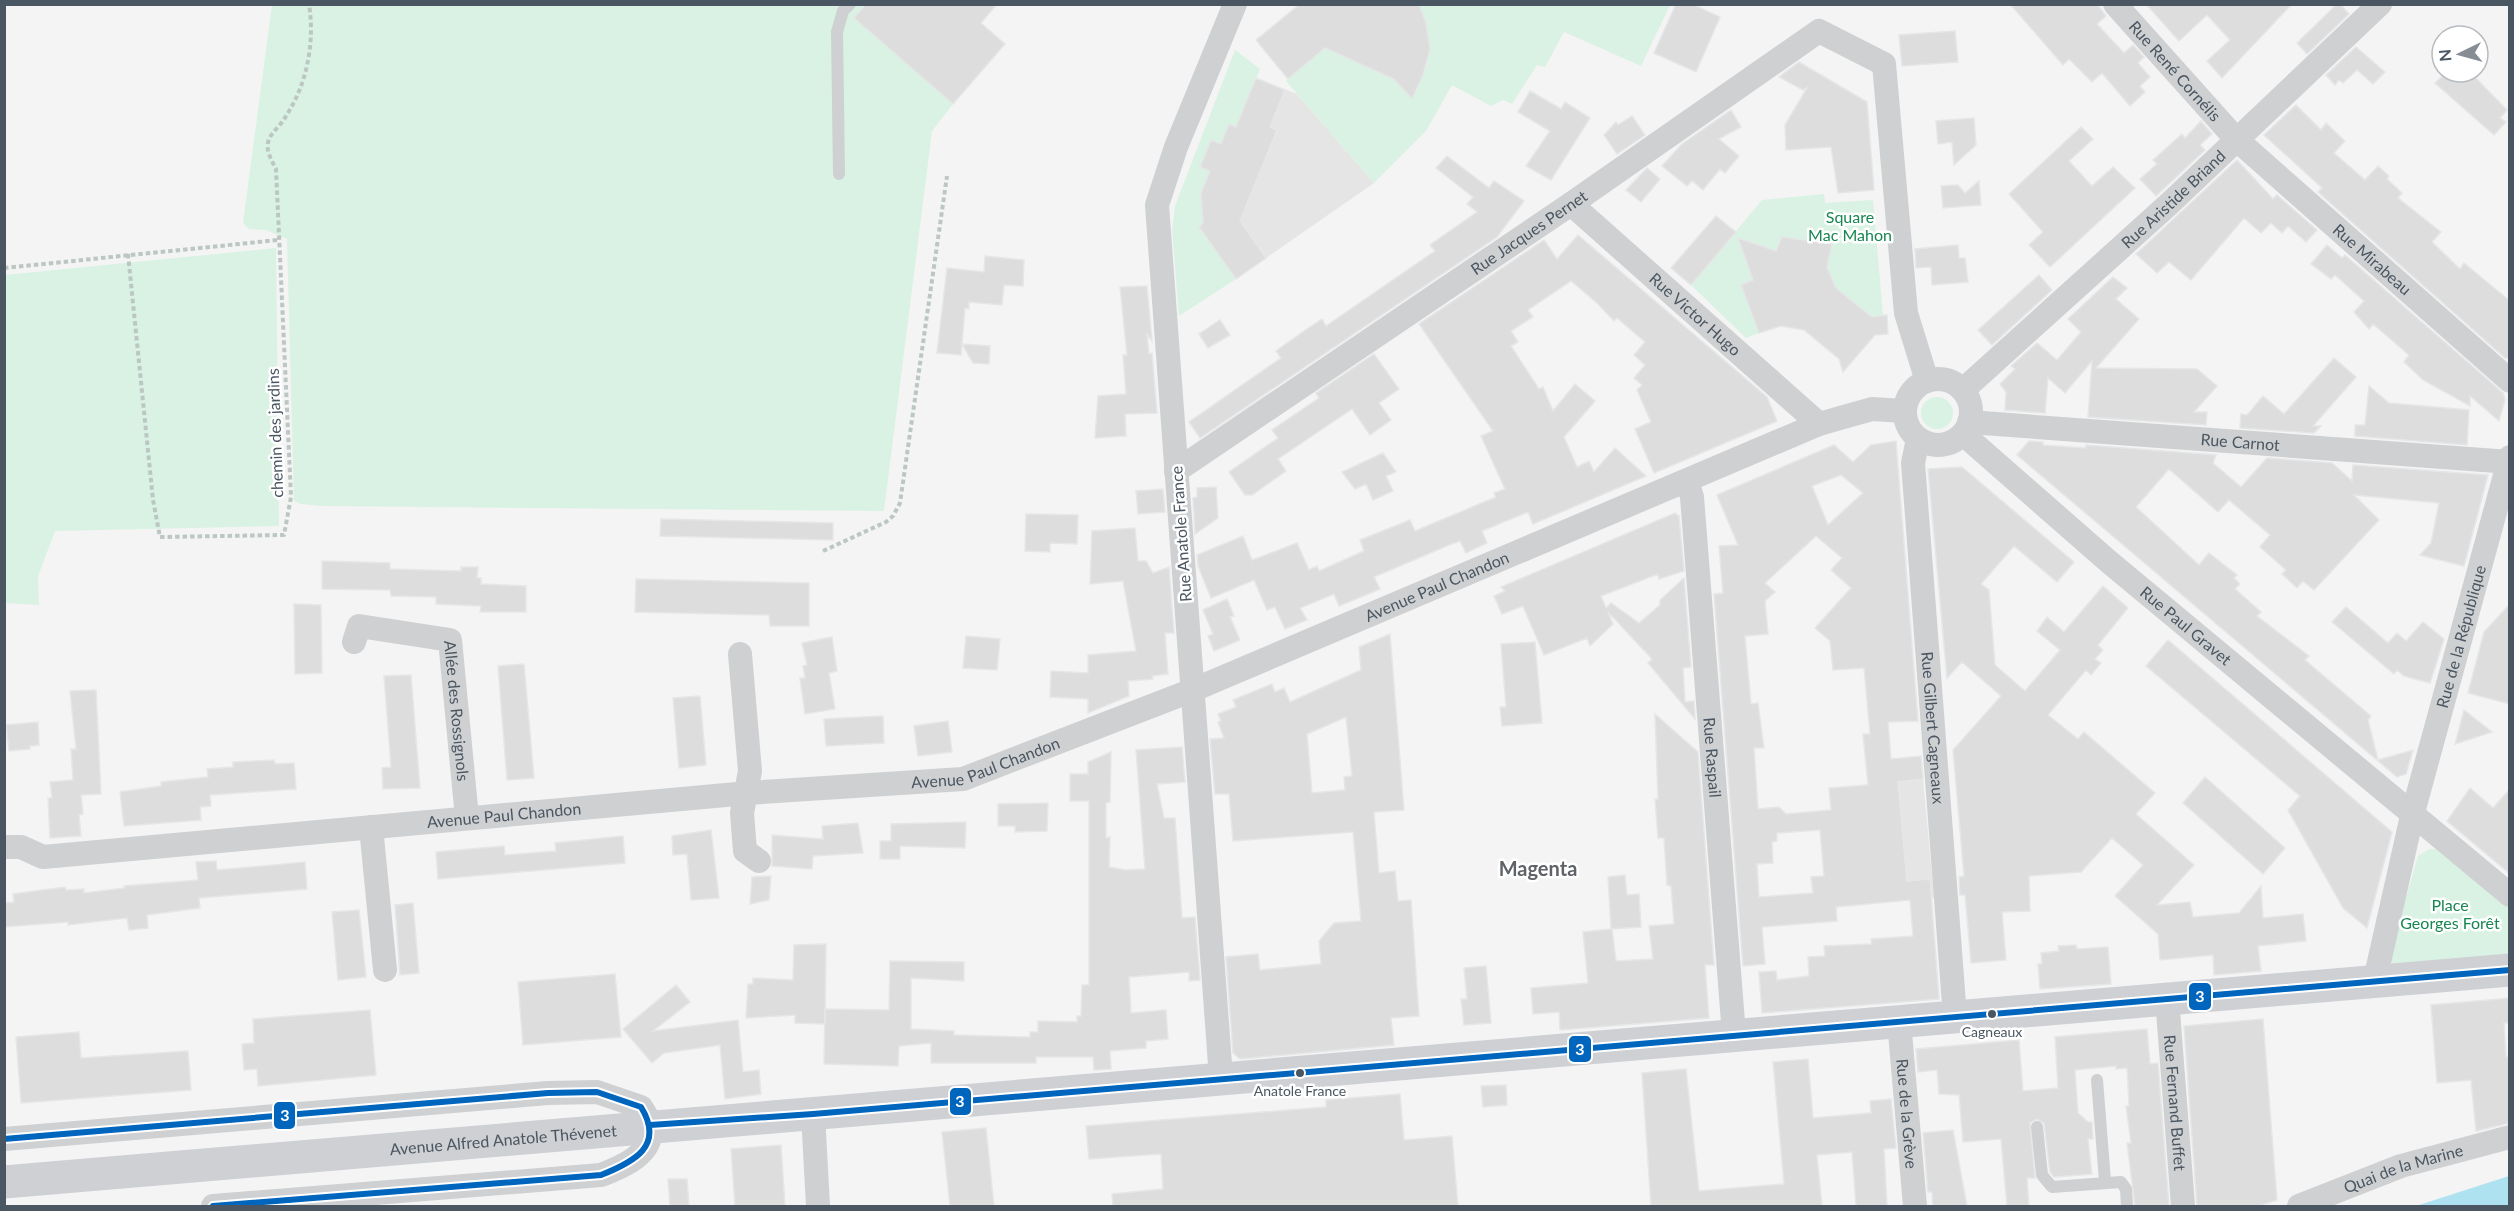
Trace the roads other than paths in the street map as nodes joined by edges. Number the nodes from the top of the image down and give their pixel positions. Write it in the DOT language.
graph roads {
  1 [pos="850,4"];
  2 [pos="1235,4"];
  3 [pos="2115,4"];
  4 [pos="2380,4"];
  5 [pos="2236,139"];
  6 [pos="839,174"];
  7 [pos="1571,204"];
  8 [pos="1927,381"];
  9 [pos="2510,381"];
  10 [pos="1963,390"];
  11 [pos="1904,411"];
  12 [pos="1819,424"];
  13 [pos="1966,428"];
  14 [pos="1918,439"];
  15 [pos="2509,460"];
  16 [pos="1176,471"];
  17 [pos="1687,481"];
  18 [pos="354,642"];
  19 [pos="740,654"];
  20 [pos="1193,690"];
  21 [pos="748,793"];
  22 [pos="2412,816"];
  23 [pos="467,818"];
  24 [pos="371,827"];
  25 [pos="4,847"];
  26 [pos="759,861"];
  27 [pos="2510,895"];
  28 [pos="386,970"];
  29 [pos="2510,970"];
  30 [pos="2374,980"];
  31 [pos="2167,998"];
  32 [pos="1955,1017"];
  33 [pos="1899,1022"];
  34 [pos="1734,1035"];
  35 [pos="1221,1078"];
  36 [pos="2097,1080"];
  37 [pos="813,1114"];
  38 [pos="650,1125"];
  39 [pos="2037,1127"];
  40 [pos="2510,1137"];
  41 [pos="4,1139"];
  42 [pos="4,1182"];
  43 [pos="2105,1182"];
  44 [pos="413,1198"];
  45 [pos="213,1206"];
  46 [pos="818,1206"];
  47 [pos="1915,1206"];
  48 [pos="2127,1206"];
  49 [pos="2183,1206"];
  50 [pos="2299,1206"];
  1 -- 6 [label="lane"];
  2 -- 16 [label="street, Rue Anatole France"];
  3 -- 5 [label="street, Rue René Cornélis"];
  4 -- 5 [label="street, Rue Aristide Briand"];
  5 -- 9 [label="street, Rue Mirabeau"];
  5 -- 10 [label="street, Rue Aristide Briand"];
  7 -- 8 [label="street, Rue Jacques Pernet"];
  7 -- 12 [label="street, Rue Victor Hugo"];
  7 -- 16 [label="street, Rue Jacques Pernet"];
  8 -- 10 [label="street"];
  8 -- 11 [label="street"];
  10 -- 13 [label="street"];
  11 -- 12 [label="street, Avenue Paul Chandon"];
  11 -- 14 [label="street"];
  12 -- 17 [label="street, Avenue Paul Chandon"];
  13 -- 14 [label="street"];
  13 -- 15 [label="street, Rue Carnot"];
  13 -- 22 [label="street, Rue Paul Gravet"];
  14 -- 32 [label="street, Rue Gilbert Cagneaux"];
  15 -- 22 [label="street, Rue de la République"];
  16 -- 20 [label="street, Rue Anatole France"];
  17 -- 20 [label="street, Avenue Paul Chandon"];
  17 -- 34 [label="street, Rue Raspail"];
  18 -- 23 [label="street, Allée des Rossignols"];
  19 -- 21 [label="street"];
  20 -- 21 [label="street, Avenue Paul Chandon"];
  20 -- 35 [label="street, Rue Anatole France"];
  21 -- 23 [label="street, Avenue Paul Chandon"];
  21 -- 26 [label="street"];
  22 -- 27 [label="street, Rue Paul Gravet"];
  22 -- 30 [label="street, Rue de la République"];
  23 -- 24 [label="street, Avenue Paul Chandon"];
  24 -- 25 [label="street, Avenue Paul Chandon"];
  24 -- 28 [label="street"];
  29 -- 30 [label="main road, Avenue Alfred Anatole Thévenet"];
  30 -- 31 [label="main road, Avenue Alfred Anatole Thévenet"];
  31 -- 32 [label="main road, Avenue Alfred Anatole Thévenet"];
  31 -- 49 [label="street, Rue Fernand Buffet"];
  32 -- 33 [label="main road, Avenue Alfred Anatole Thévenet"];
  33 -- 34 [label="main road, Avenue Alfred Anatole Thévenet"];
  33 -- 47 [label="street, Rue de la Grève"];
  34 -- 35 [label="main road, Avenue Alfred Anatole Thévenet"];
  35 -- 37 [label="main road, Avenue Alfred Anatole Thévenet"];
  36 -- 43 [label="lane"];
  37 -- 38 [label="main road, Avenue Alfred Anatole Thévenet"];
  37 -- 46 [label="street"];
  38 -- 41 [label="street"];
  38 -- 42 [label="main road, Avenue Alfred Anatole Thévenet"];
  38 -- 44 [label="street"];
  39 -- 43 [label="lane"];
  40 -- 50 [label="street, Quai de la Marine"];
  43 -- 48 [label="lane"];
  44 -- 45 [label="street"];
}
